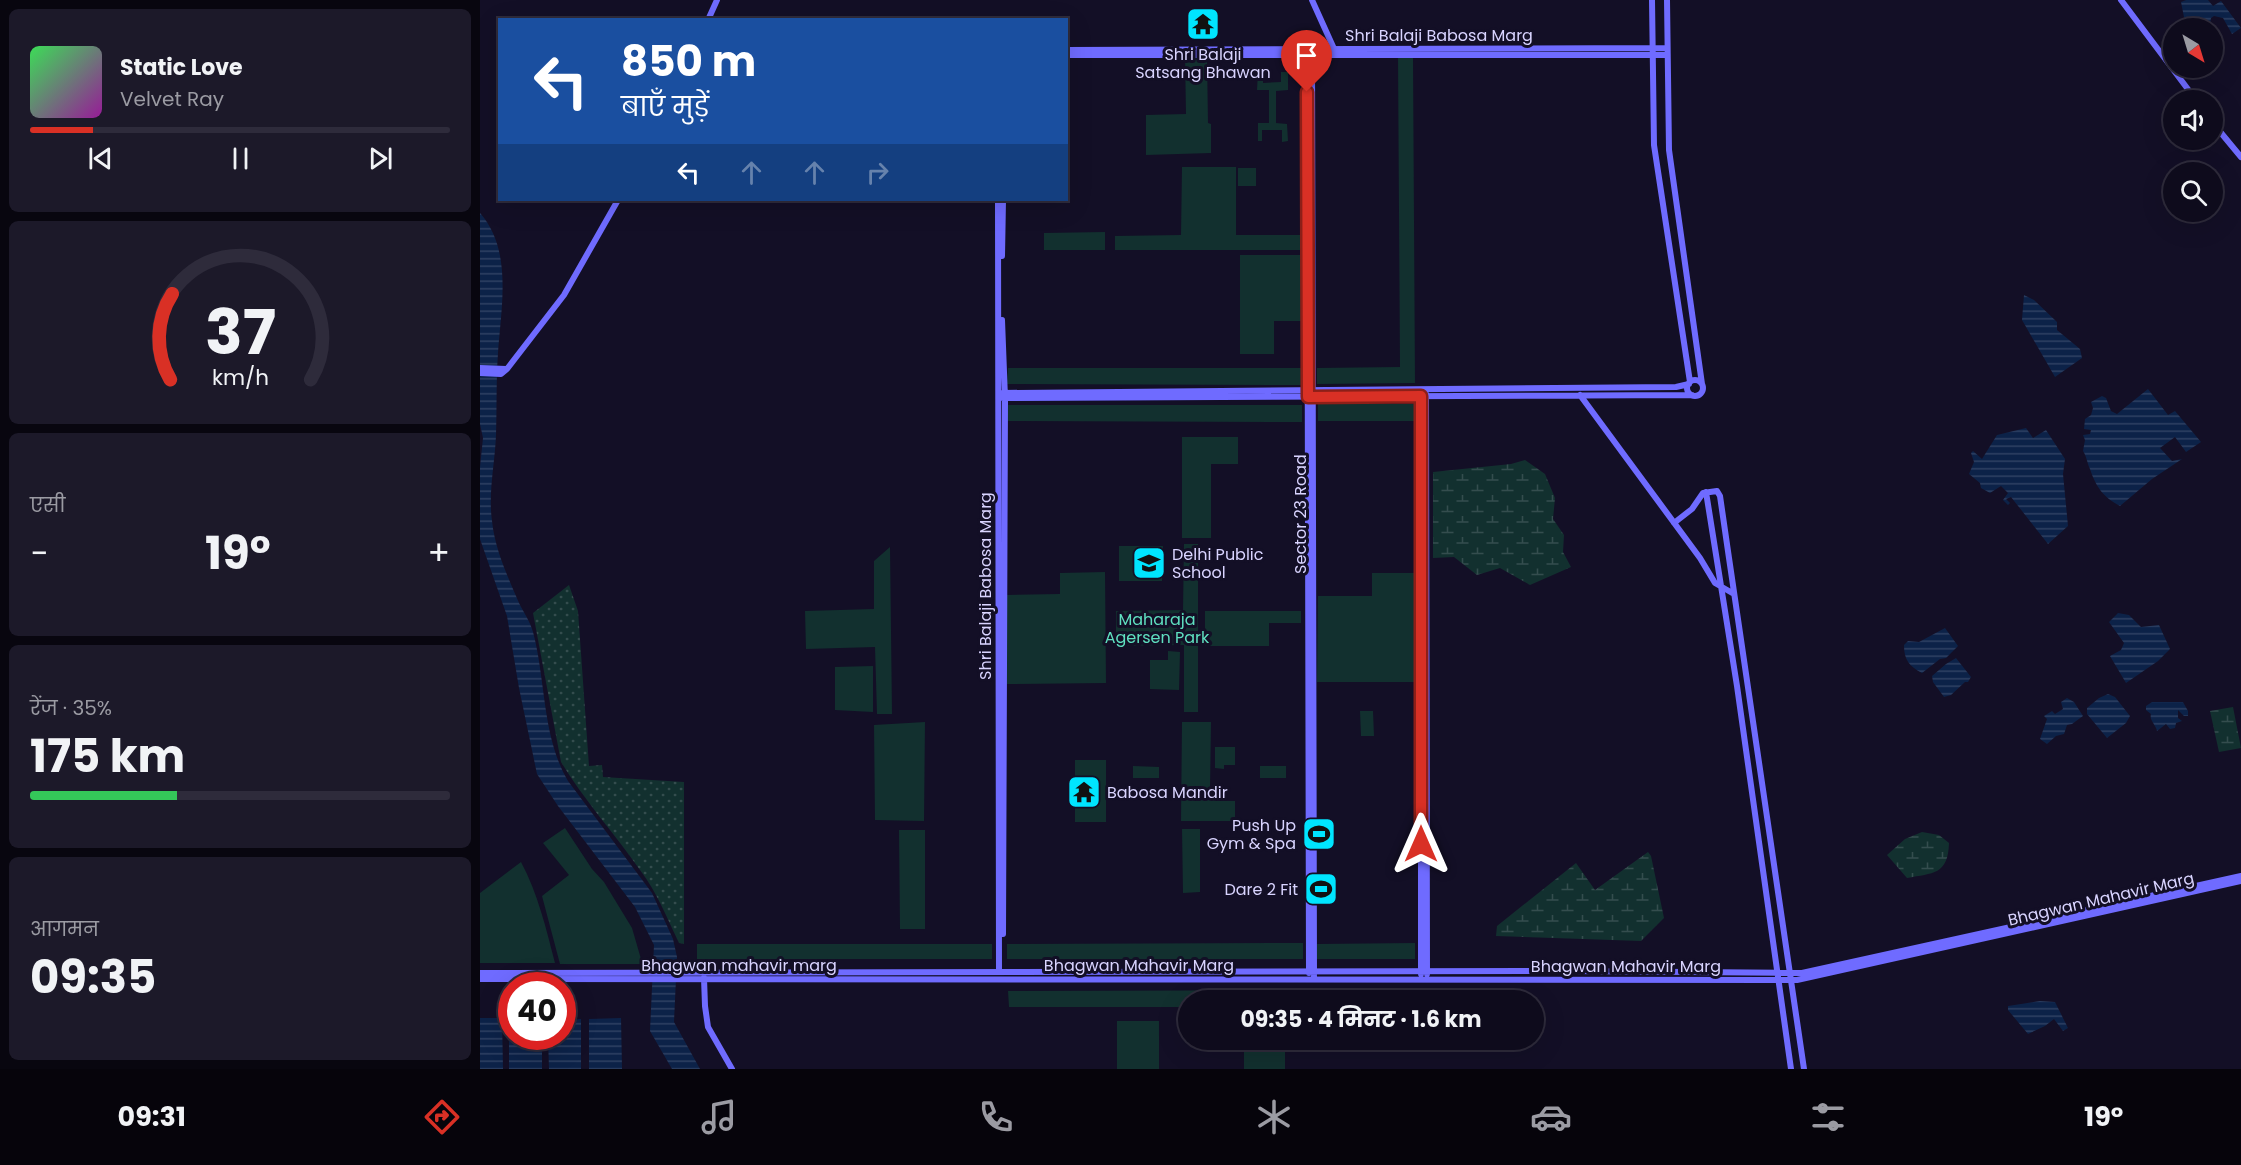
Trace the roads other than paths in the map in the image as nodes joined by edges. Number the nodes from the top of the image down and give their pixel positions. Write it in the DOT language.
graph roads {
  1 [pos="717,0"];
  2 [pos="1312,0"];
  3 [pos="1652,0"];
  4 [pos="1667,0"];
  5 [pos="2121,0"];
  6 [pos="709,18"];
  7 [pos="1068,50"];
  8 [pos="1667,51"];
  9 [pos="1310,52"];
  10 [pos="1335,52"];
  11 [pos="1652,52"];
  12 [pos="1068,55"];
  13 [pos="2188,90"];
  14 [pos="2223,135"];
  15 [pos="2241,157"];
  16 [pos="617,201"];
  17 [pos="1000,201"];
  18 [pos="480,368"];
  19 [pos="503,371"];
  20 [pos="480,373"];
  21 [pos="1690,383"];
  22 [pos="1702,384"];
  23 [pos="1679,387"];
  24 [pos="1580,388"];
  25 [pos="1424,393"];
  26 [pos="1311,394"];
  27 [pos="1692,395"];
  28 [pos="1001,396"];
  29 [pos="1580,396"];
  30 [pos="1680,396"];
  31 [pos="1706,492"];
  32 [pos="1674,523"];
  33 [pos="1721,586"];
  34 [pos="1734,594"];
  35 [pos="1748,697"];
  36 [pos="1739,699"];
  37 [pos="2241,876"];
  38 [pos="2241,881"];
  39 [pos="480,973"];
  40 [pos="1000,974"];
  41 [pos="649,975"];
  42 [pos="684,975"];
  43 [pos="862,975"];
  44 [pos="1311,975"];
  45 [pos="1424,975"];
  46 [pos="1778,976"];
  47 [pos="1790,976"];
  48 [pos="704,978"];
  49 [pos="480,979"];
  50 [pos="732,1069"];
  51 [pos="1791,1069"];
  52 [pos="1804,1069"];
  1 -- 6 [label="street"];
  2 -- 10 [label="street"];
  3 -- 11 [label="street"];
  4 -- 8 [label="street"];
  5 -- 13 [label="street"];
  7 -- 9 [label="street, Shri Balaji Babosa Marg"];
  8 -- 11 [label="street, Shri Balaji Babosa Marg"];
  8 -- 22 [label="street"];
  9 -- 10 [label="street, Shri Balaji Babosa Marg"];
  9 -- 12 [label="street, Shri Balaji Babosa Marg"];
  9 -- 26 [label="street, Sector 23 Road"];
  10 -- 11 [label="street, Shri Balaji Babosa Marg"];
  11 -- 21 [label="street"];
  14 -- 15 [label="street"];
  16 -- 19 [label="street"];
  17 -- 28 [label="street, Shri Balaji Babosa Marg"];
  18 -- 19 [label="street"];
  19 -- 20 [label="street"];
  21 -- 22 [label="street"];
  21 -- 23 [label="street"];
  21 -- 27 [label="street"];
  22 -- 27 [label="street"];
  23 -- 24 [label="street"];
  23 -- 30 [label="street"];
  24 -- 25 [label="street"];
  24 -- 29 [label="street"];
  25 -- 26 [label="street"];
  25 -- 29 [label="street"];
  25 -- 45 [label="street"];
  26 -- 28 [label="street"];
  26 -- 44 [label="street, Sector 23 Road"];
  27 -- 30 [label="street"];
  28 -- 40 [label="street, Shri Balaji Babosa Marg"];
  29 -- 30 [label="street"];
  29 -- 32 [label="street"];
  31 -- 32 [label="street"];
  31 -- 33 [label="street"];
  31 -- 34 [label="street"];
  32 -- 33 [label="street"];
  33 -- 34 [label="street"];
  33 -- 36 [label="street"];
  34 -- 35 [label="street"];
  35 -- 36 [label="street"];
  35 -- 47 [label="street"];
  36 -- 46 [label="street"];
  37 -- 47 [label="street, Bhagwan Mahavir Marg"];
  38 -- 47 [label="street, Bhagwan Mahavir Marg"];
  39 -- 41 [label="street, Bhagwan mahavir marg"];
  40 -- 43 [label="street, Bhagwan mahavir marg"];
  40 -- 44 [label="street, Bhagwan Mahavir Marg"];
  41 -- 42 [label="street, Bhagwan mahavir marg"];
  41 -- 49 [label="street, Bhagwan mahavir marg"];
  42 -- 43 [label="street, Bhagwan mahavir marg"];
  42 -- 48 [label="street, Bhagwan mahavir marg"];
  43 -- 48 [label="street, Bhagwan mahavir marg"];
  44 -- 45 [label="street, Bhagwan Mahavir Marg"];
  45 -- 46 [label="street, Bhagwan Mahavir Marg"];
  46 -- 47 [label="street, Bhagwan Mahavir Marg"];
  46 -- 51 [label="street"];
  47 -- 52 [label="street"];
  48 -- 50 [label="street"];
}
